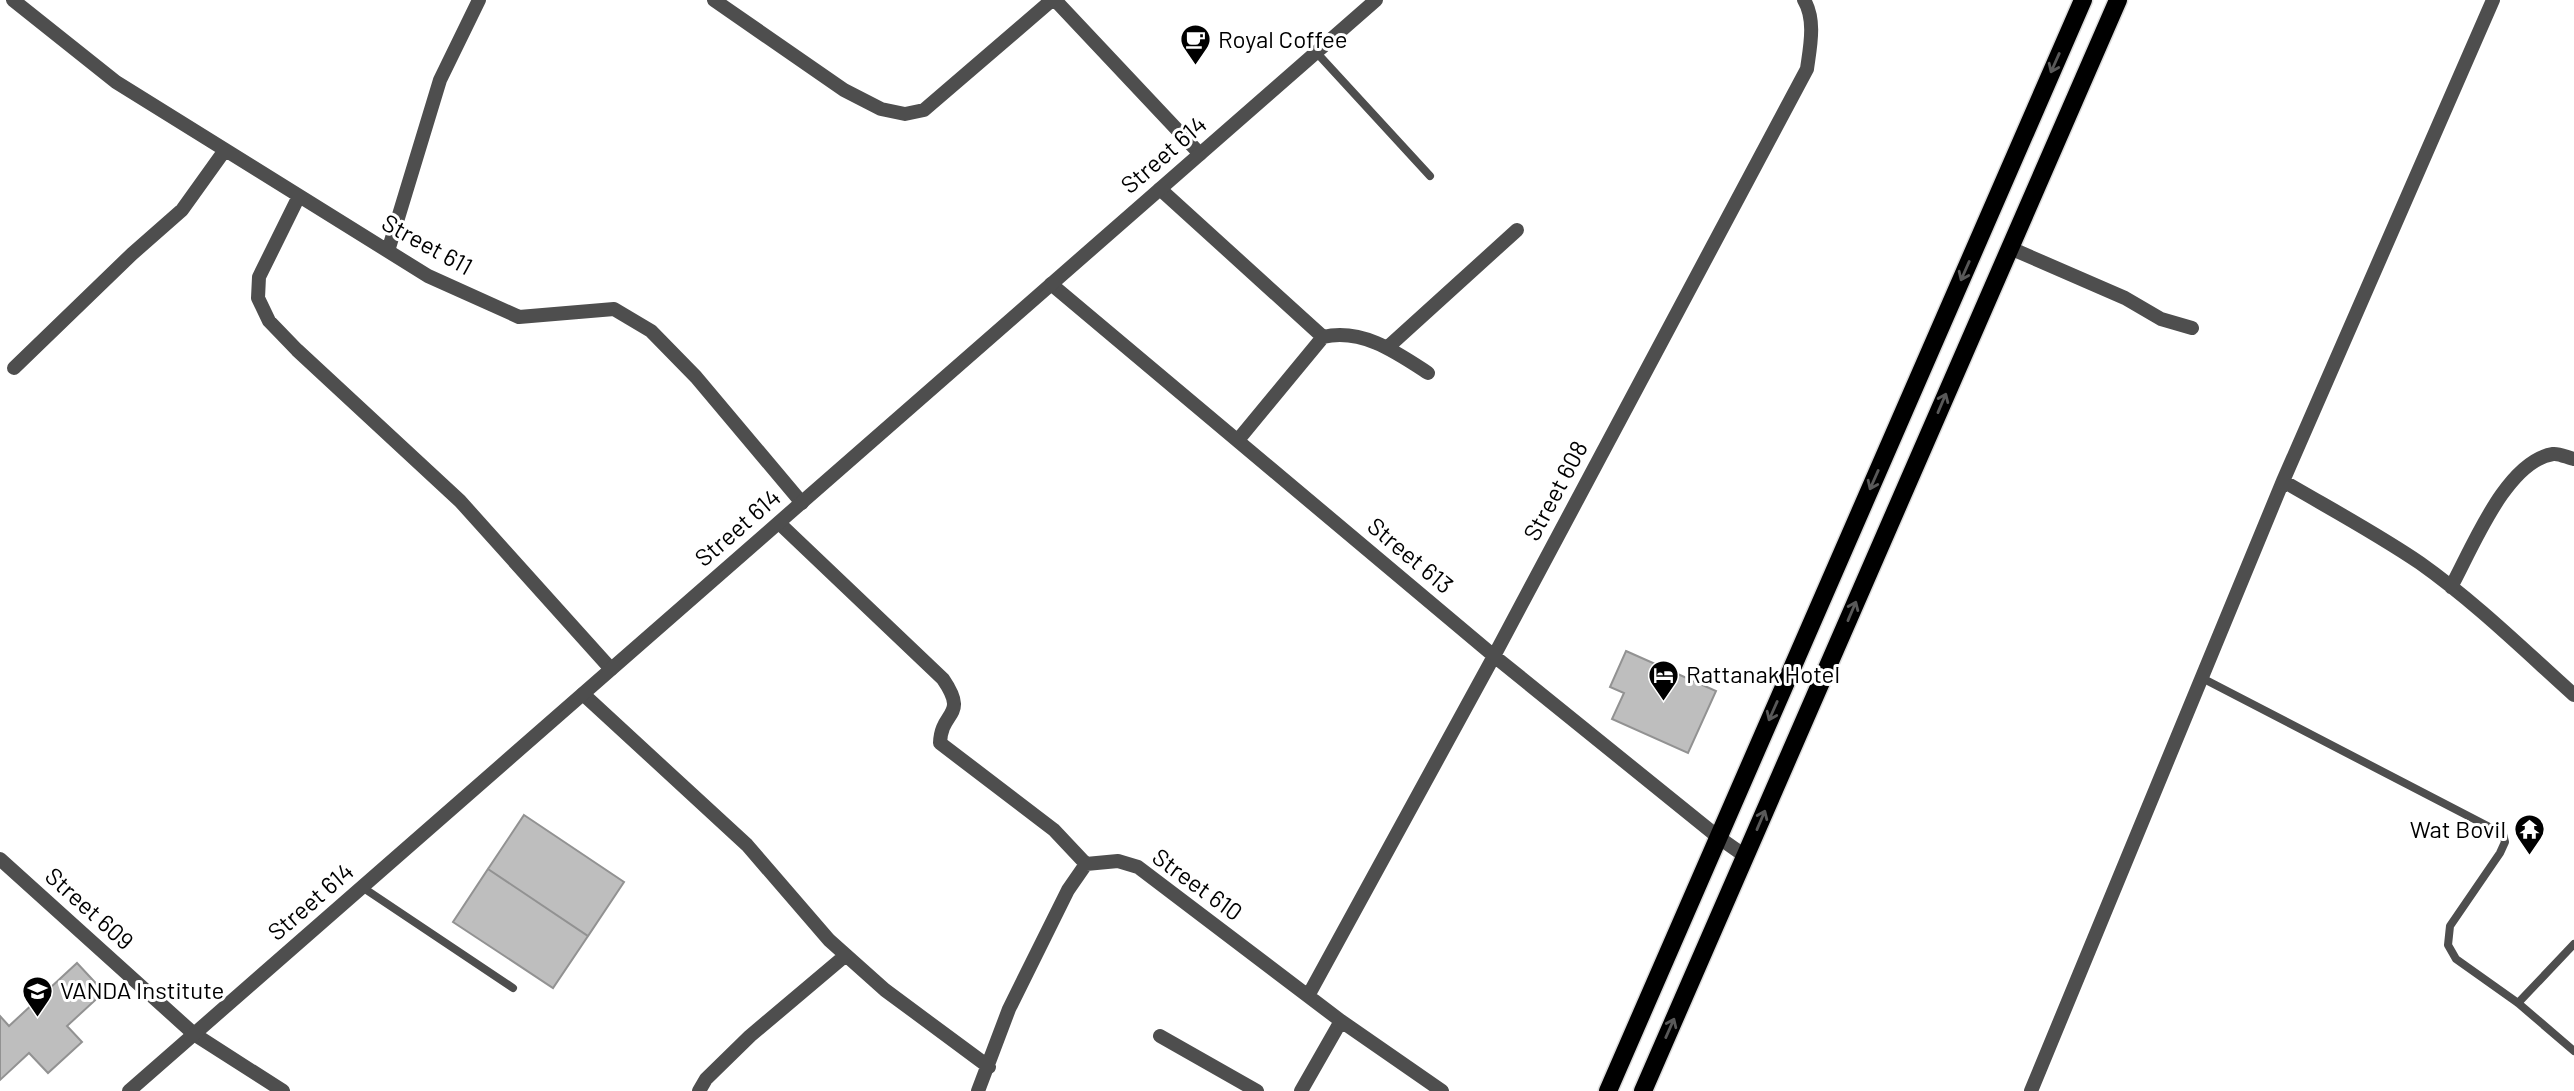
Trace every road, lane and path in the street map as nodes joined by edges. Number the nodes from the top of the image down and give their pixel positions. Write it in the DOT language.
graph roads {
  1 [pos="13,0"];
  2 [pos="479,0"];
  3 [pos="714,0"];
  4 [pos="1054,0"];
  5 [pos="1376,0"];
  6 [pos="1804,0"];
  7 [pos="2083,0"];
  8 [pos="2118,0"];
  9 [pos="2493,0"];
  10 [pos="1316,52"];
  11 [pos="225,150"];
  12 [pos="1199,155"];
  13 [pos="1430,176"];
  14 [pos="1160,189"];
  15 [pos="299,196"];
  16 [pos="1517,230"];
  17 [pos="2010,248"];
  18 [pos="388,251"];
  19 [pos="1051,284"];
  20 [pos="2192,328"];
  21 [pos="1323,337"];
  22 [pos="1388,347"];
  23 [pos="14,368"];
  24 [pos="1428,373"];
  25 [pos="1238,440"];
  26 [pos="2574,459"];
  27 [pos="2283,481"];
  28 [pos="802,503"];
  29 [pos="779,523"];
  30 [pos="2451,587"];
  31 [pos="1494,656"];
  32 [pos="611,669"];
  33 [pos="2202,678"];
  34 [pos="583,694"];
  35 [pos="2574,695"];
  36 [pos="1718,837"];
  37 [pos="1745,856"];
  38 [pos="0,859"];
  39 [pos="1086,864"];
  40 [pos="362,887"];
  41 [pos="2574,944"];
  42 [pos="846,955"];
  43 [pos="513,988"];
  44 [pos="1308,996"];
  45 [pos="2518,1003"];
  46 [pos="1341,1021"];
  47 [pos="194,1034"];
  48 [pos="1160,1036"];
  49 [pos="2574,1051"];
  50 [pos="989,1067"];
  51 [pos="980,1090"];
  52 [pos="129,1091"];
  53 [pos="283,1091"];
  54 [pos="699,1091"];
  55 [pos="1257,1091"];
  56 [pos="1301,1091"];
  57 [pos="1442,1091"];
  58 [pos="1608,1091"];
  59 [pos="1643,1091"];
  60 [pos="2031,1091"];
  1 -- 11 [label="street, Street 611"];
  2 -- 18 [label="street"];
  3 -- 4 [label="street"];
  4 -- 12 [label="street"];
  5 -- 10 [label="street, Street 614"];
  6 -- 31 [label="street, Street 608"];
  7 -- 36 [label="main road, one-way"];
  8 -- 17 [label="main road"];
  9 -- 27 [label="street"];
  10 -- 12 [label="street, Street 614"];
  10 -- 13 [label="lane"];
  11 -- 15 [label="street, Street 611"];
  11 -- 23 [label="street"];
  12 -- 14 [label="street, Street 614"];
  14 -- 19 [label="street, Street 614"];
  14 -- 21 [label="street"];
  15 -- 18 [label="street, Street 611"];
  15 -- 32 [label="street"];
  16 -- 22 [label="street"];
  17 -- 20 [label="street"];
  37 -- 17 [label="main road, one-way"];
  18 -- 28 [label="street, Street 611"];
  19 -- 25 [label="street, Street 613"];
  19 -- 28 [label="street, Street 614"];
  21 -- 22 [label="street"];
  21 -- 25 [label="street"];
  22 -- 24 [label="street"];
  25 -- 31 [label="street, Street 613"];
  26 -- 30 [label="street"];
  27 -- 30 [label="street"];
  27 -- 33 [label="street"];
  28 -- 29 [label="street, Street 614"];
  29 -- 32 [label="street, Street 614"];
  29 -- 39 [label="street"];
  30 -- 35 [label="street"];
  31 -- 36 [label="street, Street 613"];
  31 -- 44 [label="street, Street 608"];
  32 -- 34 [label="street, Street 614"];
  33 -- 45 [label="lane"];
  33 -- 60 [label="street"];
  34 -- 40 [label="street, Street 614"];
  34 -- 42 [label="street"];
  36 -- 37 [label="street, Street 613"];
  36 -- 58 [label="main road"];
  59 -- 37 [label="main road, one-way"];
  38 -- 47 [label="street, Street 609"];
  39 -- 44 [label="street, Street 610"];
  39 -- 50 [label="street"];
  40 -- 43 [label="lane"];
  40 -- 47 [label="street, Street 614"];
  41 -- 45 [label="lane"];
  42 -- 50 [label="street"];
  42 -- 54 [label="street"];
  44 -- 46 [label="street, Street 610"];
  45 -- 49 [label="lane"];
  46 -- 56 [label="street"];
  46 -- 57 [label="street, Street 610"];
  47 -- 52 [label="street, Street 614"];
  47 -- 53 [label="street, Street 609"];
  48 -- 55 [label="street"];
  50 -- 51 [label="street"];
}
